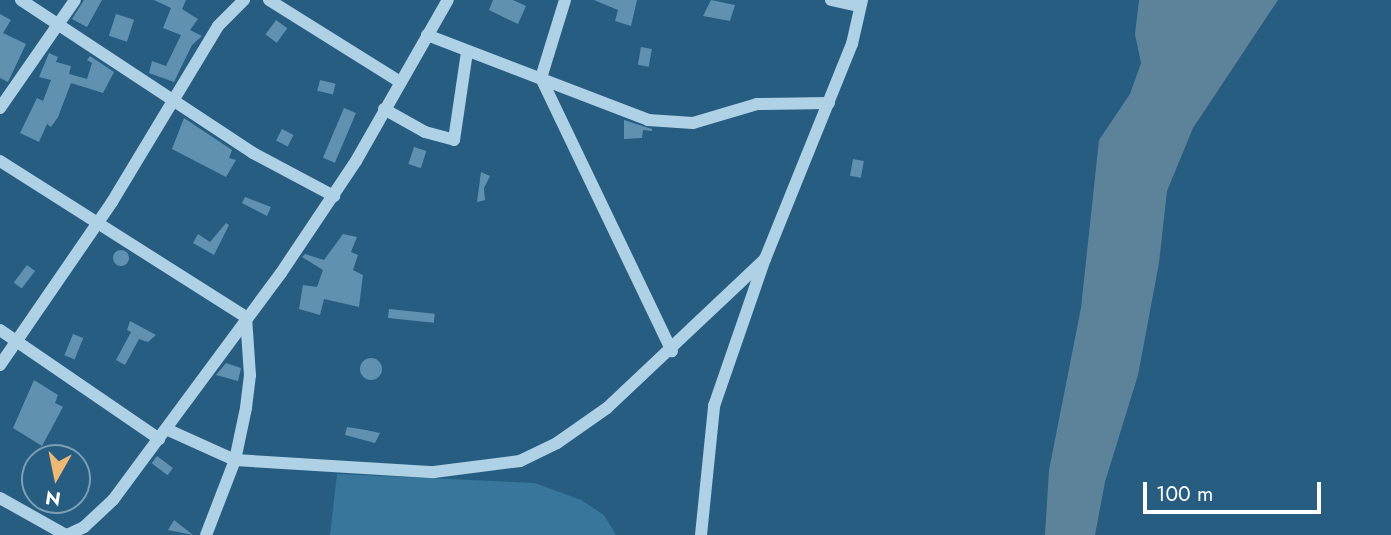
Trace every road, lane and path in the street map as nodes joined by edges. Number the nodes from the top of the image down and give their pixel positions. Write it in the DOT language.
graph roads {
  1 [pos="21,0"];
  2 [pos="75,0"];
  3 [pos="244,0"];
  4 [pos="269,0"];
  5 [pos="448,0"];
  6 [pos="565,0"];
  7 [pos="831,0"];
  8 [pos="861,3"];
  9 [pos="58,25"];
  10 [pos="427,35"];
  11 [pos="467,52"];
  12 [pos="541,78"];
  13 [pos="400,82"];
  14 [pos="173,102"];
  15 [pos="829,103"];
  16 [pos="0,108"];
  17 [pos="384,109"];
  18 [pos="0,161"];
  19 [pos="334,195"];
  20 [pos="99,221"];
  21 [pos="765,259"];
  22 [pos="246,317"];
  23 [pos="0,330"];
  24 [pos="18,342"];
  25 [pos="673,351"];
  26 [pos="0,365"];
  27 [pos="162,434"];
  28 [pos="235,460"];
  29 [pos="0,498"];
  30 [pos="67,535"];
  31 [pos="206,535"];
  32 [pos="701,535"];
  1 -- 9 [label="street"];
  2 -- 9 [label="street"];
  3 -- 14 [label="street"];
  4 -- 13 [label="street"];
  5 -- 10 [label="street"];
  6 -- 12 [label="street"];
  7 -- 8 [label="street"];
  8 -- 15 [label="street"];
  9 -- 14 [label="street"];
  9 -- 16 [label="street"];
  10 -- 11 [label="street"];
  10 -- 13 [label="street"];
  11 -- 12 [label="street"];
  11 -- 17 [label="street"];
  12 -- 15 [label="street"];
  12 -- 25 [label="street"];
  13 -- 17 [label="street"];
  14 -- 19 [label="street"];
  14 -- 20 [label="street"];
  15 -- 21 [label="street"];
  17 -- 19 [label="street"];
  18 -- 20 [label="street"];
  19 -- 22 [label="street"];
  20 -- 22 [label="street"];
  20 -- 24 [label="street"];
  21 -- 25 [label="street"];
  21 -- 32 [label="street"];
  22 -- 27 [label="street"];
  22 -- 28 [label="street"];
  23 -- 24 [label="street"];
  24 -- 26 [label="street"];
  24 -- 27 [label="street"];
  25 -- 28 [label="street"];
  27 -- 28 [label="street"];
  27 -- 30 [label="street"];
  28 -- 31 [label="street"];
  29 -- 30 [label="street"];
}
